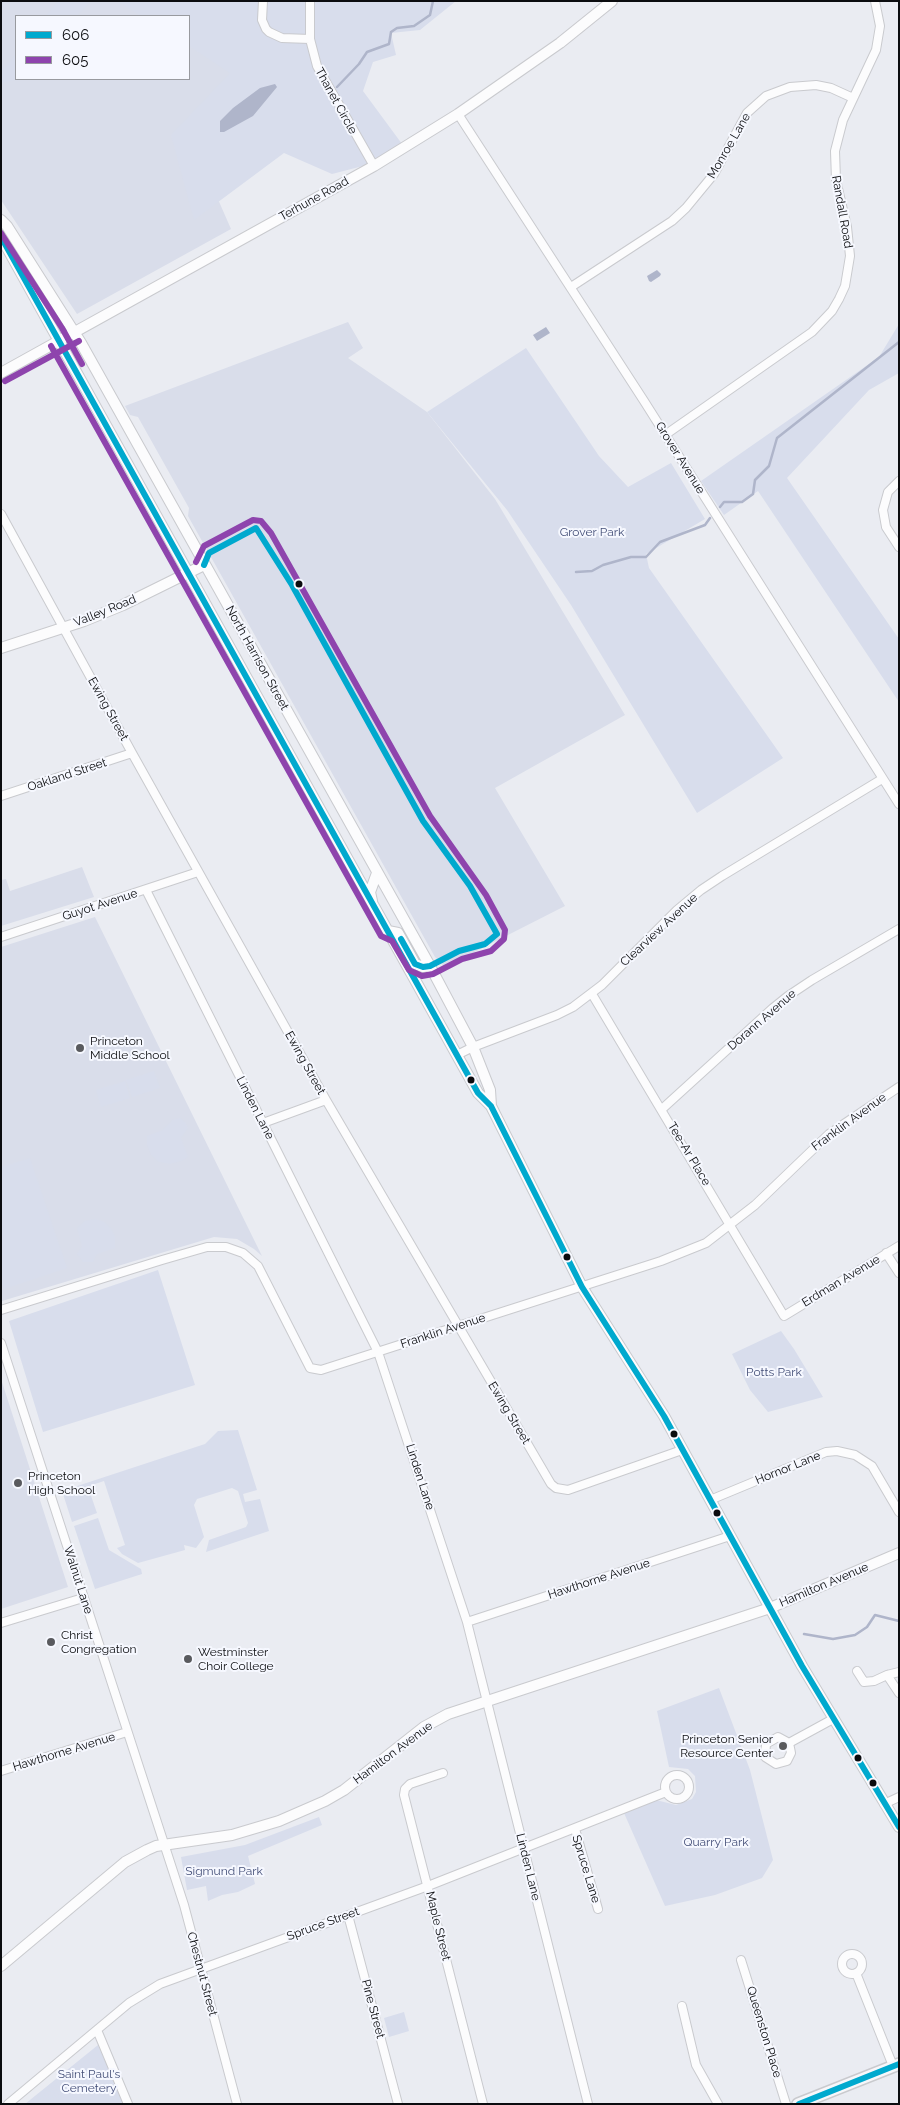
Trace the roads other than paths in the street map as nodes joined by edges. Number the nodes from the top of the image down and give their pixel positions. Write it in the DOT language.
graph roads {
  1 [pos="263,1"];
  2 [pos="310,1"];
  3 [pos="612,1"];
  4 [pos="875,1"];
  5 [pos="310,38"];
  6 [pos="853,98"];
  7 [pos="458,114"];
  8 [pos="374,166"];
  9 [pos="1,220"];
  10 [pos="1,237"];
  11 [pos="571,287"];
  12 [pos="75,333"];
  13 [pos="59,342"];
  14 [pos="1,373"];
  15 [pos="665,435"];
  16 [pos="899,481"];
  17 [pos="1,514"];
  18 [pos="899,547"];
  19 [pos="204,565"];
  20 [pos="189,573"];
  21 [pos="63,628"];
  22 [pos="1,648"];
  23 [pos="132,754"];
  24 [pos="882,778"];
  25 [pos="1,796"];
  26 [pos="899,804"];
  27 [pos="198,872"];
  28 [pos="377,873"];
  29 [pos="146,890"];
  30 [pos="373,904"];
  31 [pos="899,929"];
  32 [pos="388,931"];
  33 [pos="1,937"];
  34 [pos="430,966"];
  35 [pos="592,994"];
  36 [pos="448,999"];
  37 [pos="435,1016"];
  38 [pos="473,1047"];
  39 [pos="457,1055"];
  40 [pos="899,1087"];
  41 [pos="326,1100"];
  42 [pos="491,1106"];
  43 [pos="662,1109"];
  44 [pos="263,1122"];
  45 [pos="731,1225"];
  46 [pos="899,1246"];
  47 [pos="886,1253"];
  48 [pos="899,1273"];
  49 [pos="582,1287"];
  50 [pos="1,1310"];
  51 [pos="784,1316"];
  52 [pos="458,1326"];
  53 [pos="1,1343"];
  54 [pos="378,1352"];
  55 [pos="682,1450"];
  56 [pos="710,1500"];
  57 [pos="899,1512"];
  58 [pos="730,1536"];
  59 [pos="899,1553"];
  60 [pos="83,1598"];
  61 [pos="770,1608"];
  62 [pos="467,1622"];
  63 [pos="1,1623"];
  64 [pos="856,1671"];
  65 [pos="899,1672"];
  66 [pos="887,1675"];
  67 [pos="899,1694"];
  68 [pos="486,1700"];
  69 [pos="833,1719"];
  70 [pos="127,1732"];
  71 [pos="789,1743"];
  72 [pos="1,1772"];
  73 [pos="443,1773"];
  74 [pos="666,1792"];
  75 [pos="899,1797"];
  76 [pos="884,1804"];
  77 [pos="899,1827"];
  78 [pos="575,1829"];
  79 [pos="165,1845"];
  80 [pos="524,1848"];
  81 [pos="428,1886"];
  82 [pos="598,1908"];
  83 [pos="348,1915"];
  84 [pos="741,1960"];
  85 [pos="1,1966"];
  86 [pos="201,1969"];
  87 [pos="856,1973"];
  88 [pos="682,2006"];
  89 [pos="97,2030"];
  90 [pos="896,2065"];
  91 [pos="8,2104"];
  92 [pos="128,2104"];
  93 [pos="237,2104"];
  94 [pos="398,2104"];
  95 [pos="483,2104"];
  96 [pos="588,2104"];
  97 [pos="718,2104"];
  98 [pos="786,2104"];
  99 [pos="798,2104"];
  1 -- 5 [label="street"];
  2 -- 5 [label="street, Thanet Circle"];
  3 -- 7 [label="street, Terhune Road"];
  4 -- 6 [label="street, Randall Road"];
  5 -- 8 [label="street, Thanet Circle"];
  6 -- 11 [label="street, Monroe Lane"];
  6 -- 15 [label="street, Randall Road"];
  7 -- 8 [label="street, Terhune Road"];
  7 -- 11 [label="street, Grover Avenue"];
  8 -- 12 [label="street, Terhune Road"];
  9 -- 12 [label="street, North Harrison Street"];
  10 -- 13 [label="street, North Harrison Street"];
  11 -- 15 [label="street, Grover Avenue"];
  12 -- 13 [label="street, Terhune Road"];
  12 -- 19 [label="street, North Harrison Street"];
  13 -- 14 [label="street, Terhune Road"];
  13 -- 20 [label="street, North Harrison Street"];
  15 -- 24 [label="street, Grover Avenue"];
  16 -- 18 [label="street"];
  17 -- 21 [label="street, Ewing Street"];
  19 -- 20 [label="street, Valley Road"];
  19 -- 28 [label="street, North Harrison Street"];
  20 -- 21 [label="street, Valley Road"];
  20 -- 30 [label="street, North Harrison Street"];
  21 -- 22 [label="street, Valley Road"];
  21 -- 23 [label="street, Ewing Street"];
  23 -- 25 [label="street, Oakland Street"];
  23 -- 27 [label="street, Ewing Street"];
  24 -- 26 [label="street, Grover Avenue"];
  24 -- 35 [label="street, Clearview Avenue"];
  27 -- 29 [label="street, Guyot Avenue"];
  27 -- 41 [label="street, Ewing Street"];
  28 -- 30 [label="street"];
  28 -- 34 [label="street, North Harrison Street"];
  29 -- 33 [label="street, Guyot Avenue"];
  29 -- 44 [label="street, Linden Lane"];
  30 -- 32 [label="street, North Harrison Street"];
  31 -- 43 [label="street, Dorann Avenue"];
  32 -- 34 [label="street"];
  32 -- 37 [label="street, North Harrison Street"];
  34 -- 36 [label="street, North Harrison Street"];
  35 -- 38 [label="street, Clearview Avenue"];
  35 -- 43 [label="street, Tee-Ar Place"];
  36 -- 37 [label="street"];
  36 -- 38 [label="street, North Harrison Street"];
  37 -- 39 [label="street, North Harrison Street"];
  38 -- 39 [label="street, Clearview Avenue"];
  38 -- 42 [label="street, North Harrison Street"];
  39 -- 42 [label="street, North Harrison Street"];
  40 -- 45 [label="street, Franklin Avenue"];
  41 -- 44 [label="street"];
  41 -- 52 [label="street, Ewing Street"];
  42 -- 49 [label="street, North Harrison Street"];
  43 -- 45 [label="street, Tee-Ar Place"];
  44 -- 54 [label="street, Linden Lane"];
  45 -- 49 [label="street, Franklin Avenue"];
  45 -- 51 [label="street, Tee-Ar Place"];
  46 -- 47 [label="street, Erdman Avenue"];
  47 -- 48 [label="street"];
  47 -- 51 [label="street, Erdman Avenue"];
  49 -- 52 [label="street, Franklin Avenue"];
  49 -- 55 [label="street, North Harrison Street"];
  50 -- 54 [label="street, Franklin Avenue"];
  52 -- 54 [label="street, Franklin Avenue"];
  52 -- 55 [label="street, Ewing Street"];
  53 -- 60 [label="street, Walnut Lane"];
  54 -- 62 [label="street, Linden Lane"];
  55 -- 56 [label="street, North Harrison Street"];
  56 -- 57 [label="street, Hornor Lane"];
  56 -- 58 [label="street, North Harrison Street"];
  58 -- 61 [label="street, North Harrison Street"];
  58 -- 62 [label="street, Hawthorne Avenue"];
  59 -- 61 [label="street, Hamilton Avenue"];
  60 -- 63 [label="street"];
  60 -- 70 [label="street, Walnut Lane"];
  61 -- 68 [label="street, Hamilton Avenue"];
  61 -- 69 [label="street, North Harrison Street"];
  62 -- 68 [label="street, Linden Lane"];
  64 -- 66 [label="street"];
  65 -- 66 [label="street"];
  66 -- 67 [label="street"];
  68 -- 79 [label="street, Hamilton Avenue"];
  68 -- 80 [label="street, Linden Lane"];
  69 -- 71 [label="street"];
  69 -- 76 [label="street, North Harrison Street"];
  70 -- 72 [label="street, Hawthorne Avenue"];
  70 -- 79 [label="street, Walnut Lane"];
  73 -- 81 [label="street, Maple Street"];
  74 -- 78 [label="street, Spruce Street"];
  75 -- 76 [label="street"];
  76 -- 77 [label="street, North Harrison Street"];
  78 -- 80 [label="street, Spruce Street"];
  78 -- 82 [label="street, Spruce Lane"];
  79 -- 85 [label="street, Hamilton Avenue"];
  79 -- 86 [label="street, Chestnut Street"];
  80 -- 81 [label="street, Spruce Street"];
  80 -- 96 [label="street, Linden Lane"];
  81 -- 83 [label="street, Spruce Street"];
  81 -- 95 [label="street, Maple Street"];
  83 -- 86 [label="street, Spruce Street"];
  83 -- 94 [label="street, Pine Street"];
  84 -- 98 [label="street, Queenston Place"];
  86 -- 89 [label="street, Spruce Street"];
  86 -- 93 [label="street, Chestnut Street"];
  87 -- 90 [label="street"];
  88 -- 97 [label="street"];
  89 -- 91 [label="street, Spruce Street"];
  89 -- 92 [label="street"];
  90 -- 99 [label="main road"];
}
